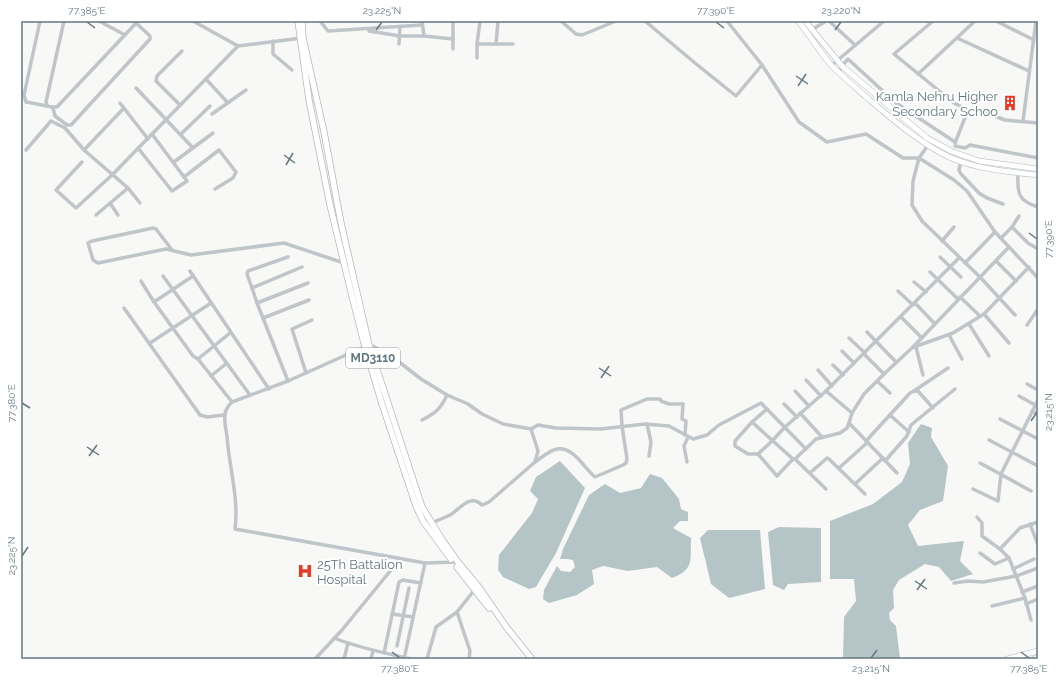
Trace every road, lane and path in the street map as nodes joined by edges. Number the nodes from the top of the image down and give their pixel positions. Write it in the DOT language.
graph roads {
  1 [pos="40,21"];
  2 [pos="64,21"];
  3 [pos="99,21"];
  4 [pos="193,21"];
  5 [pos="298,21"];
  6 [pos="302,21"];
  7 [pos="320,21"];
  8 [pos="453,21"];
  9 [pos="480,21"];
  10 [pos="498,21"];
  11 [pos="561,21"];
  12 [pos="616,21"];
  13 [pos="645,21"];
  14 [pos="727,21"];
  15 [pos="798,21"];
  16 [pos="805,21"];
  17 [pos="826,21"];
  18 [pos="829,21"];
  19 [pos="884,21"];
  20 [pos="933,21"];
  21 [pos="974,21"];
  22 [pos="996,21"];
  23 [pos="1036,21"];
  24 [pos="137,22"];
  25 [pos="422,23"];
  26 [pos="400,27"];
  27 [pos="363,30"];
  28 [pos="810,32"];
  29 [pos="125,35"];
  30 [pos="400,36"];
  31 [pos="424,36"];
  32 [pos="301,38"];
  33 [pos="957,38"];
  34 [pos="453,39"];
  35 [pos="1034,40"];
  36 [pos="273,42"];
  37 [pos="399,44"];
  38 [pos="477,44"];
  39 [pos="496,44"];
  40 [pos="513,44"];
  41 [pos="855,45"];
  42 [pos="238,46"];
  43 [pos="454,49"];
  44 [pos="182,51"];
  45 [pos="477,58"];
  46 [pos="837,60"];
  47 [pos="762,64"];
  48 [pos="832,65"];
  49 [pos="842,66"];
  50 [pos="292,70"];
  51 [pos="1030,71"];
  52 [pos="839,73"];
  53 [pos="918,74"];
  54 [pos="206,79"];
  55 [pos="136,88"];
  56 [pos="246,90"];
  57 [pos="228,102"];
  58 [pos="120,103"];
  59 [pos="47,105"];
  60 [pos="180,105"];
  61 [pos="210,106"];
  62 [pos="53,108"];
  63 [pos="124,108"];
  64 [pos="968,110"];
  65 [pos="212,114"];
  66 [pos="166,120"];
  67 [pos="1023,121"];
  68 [pos="1038,123"];
  69 [pos="212,133"];
  70 [pos="152,134"];
  71 [pos="181,134"];
  72 [pos="148,139"];
  73 [pos="955,144"];
  74 [pos="928,145"];
  75 [pos="138,148"];
  76 [pos="193,148"];
  77 [pos="26,150"];
  78 [pos="84,150"];
  79 [pos="952,151"];
  80 [pos="919,158"];
  81 [pos="1038,158"];
  82 [pos="961,161"];
  83 [pos="82,162"];
  84 [pos="174,162"];
  85 [pos="1038,169"];
  86 [pos="1018,173"];
  87 [pos="112,175"];
  88 [pos="1038,175"];
  89 [pos="184,177"];
  90 [pos="128,188"];
  91 [pos="215,189"];
  92 [pos="110,203"];
  93 [pos="140,203"];
  94 [pos="1003,204"];
  95 [pos="1038,208"];
  96 [pos="96,215"];
  97 [pos="118,215"];
  98 [pos="1019,216"];
  99 [pos="954,227"];
  100 [pos="1012,227"];
  101 [pos="995,232"];
  102 [pos="1001,238"];
  103 [pos="942,241"];
  104 [pos="1008,247"];
  105 [pos="1038,249"];
  106 [pos="172,250"];
  107 [pos="288,257"];
  108 [pos="940,257"];
  109 [pos="958,258"];
  110 [pos="996,261"];
  111 [pos="344,263"];
  112 [pos="965,263"];
  113 [pos="302,267"];
  114 [pos="950,267"];
  115 [pos="1029,267"];
  116 [pos="190,271"];
  117 [pos="930,272"];
  118 [pos="163,276"];
  119 [pos="193,276"];
  120 [pos="961,277"];
  121 [pos="980,278"];
  122 [pos="1038,278"];
  123 [pos="938,280"];
  124 [pos="141,281"];
  125 [pos="1016,281"];
  126 [pos="914,282"];
  127 [pos="308,283"];
  128 [pos="252,288"];
  129 [pos="172,290"];
  130 [pos="898,291"];
  131 [pos="926,292"];
  132 [pos="959,298"];
  133 [pos="999,298"];
  134 [pos="309,300"];
  135 [pos="154,302"];
  136 [pos="211,303"];
  137 [pos="257,303"];
  138 [pos="914,304"];
  139 [pos="124,308"];
  140 [pos="1038,309"];
  141 [pos="192,315"];
  142 [pos="982,315"];
  143 [pos="1015,315"];
  144 [pos="901,317"];
  145 [pos="262,318"];
  146 [pos="312,320"];
  147 [pos="935,324"];
  148 [pos="969,324"];
  149 [pos="1027,325"];
  150 [pos="173,328"];
  151 [pos="867,332"];
  152 [pos="230,333"];
  153 [pos="949,335"];
  154 [pos="849,338"];
  155 [pos="922,338"];
  156 [pos="876,342"];
  157 [pos="150,343"];
  158 [pos="1008,343"];
  159 [pos="368,345"];
  160 [pos="214,346"];
  161 [pos="914,347"];
  162 [pos="842,351"];
  163 [pos="864,353"];
  164 [pos="989,356"];
  165 [pos="198,359"];
  166 [pos="962,359"];
  167 [pos="896,362"];
  168 [pos="227,363"];
  169 [pos="854,363"];
  170 [pos="833,365"];
  171 [pos="948,368"];
  172 [pos="818,370"];
  173 [pos="306,373"];
  174 [pos="884,374"];
  175 [pos="843,375"];
  176 [pos="923,375"];
  177 [pos="211,376"];
  178 [pos="806,380"];
  179 [pos="288,381"];
  180 [pos="877,381"];
  181 [pos="1027,384"];
  182 [pos="832,386"];
  183 [pos="269,389"];
  184 [pos="955,389"];
  185 [pos="1038,390"];
  186 [pos="826,391"];
  187 [pos="914,391"];
  188 [pos="795,392"];
  189 [pos="890,393"];
  190 [pos="250,395"];
  191 [pos="448,395"];
  192 [pos="821,396"];
  193 [pos="1019,396"];
  194 [pos="1038,400"];
  195 [pos="232,402"];
  196 [pos="784,404"];
  197 [pos="1035,405"];
  198 [pos="809,406"];
  199 [pos="933,408"];
  200 [pos="767,409"];
  201 [pos="1032,411"];
  202 [pos="800,413"];
  203 [pos="852,413"];
  204 [pos="1038,414"];
  205 [pos="224,415"];
  206 [pos="890,415"];
  207 [pos="796,417"];
  208 [pos="422,420"];
  209 [pos="1000,420"];
  210 [pos="752,422"];
  211 [pos="850,423"];
  212 [pos="647,424"];
  213 [pos="622,426"];
  214 [pos="784,427"];
  215 [pos="531,429"];
  216 [pos="1021,431"];
  217 [pos="909,432"];
  218 [pos="687,436"];
  219 [pos="822,437"];
  220 [pos="989,440"];
  221 [pos="1038,440"];
  222 [pos="772,441"];
  223 [pos="867,442"];
  224 [pos="806,449"];
  225 [pos="1011,452"];
  226 [pos="758,454"];
  227 [pos="649,456"];
  228 [pos="794,459"];
  229 [pos="884,459"];
  230 [pos="535,462"];
  231 [pos="686,462"];
  232 [pos="980,463"];
  233 [pos="1038,466"];
  234 [pos="839,468"];
  235 [pos="810,473"];
  236 [pos="897,473"];
  237 [pos="1000,474"];
  238 [pos="855,484"];
  239 [pos="826,489"];
  240 [pos="973,489"];
  241 [pos="1031,491"];
  242 [pos="865,494"];
  243 [pos="978,517"];
  244 [pos="1038,522"];
  245 [pos="432,523"];
  246 [pos="1030,524"];
  247 [pos="1038,545"];
  248 [pos="1000,550"];
  249 [pos="980,553"];
  250 [pos="1009,558"];
  251 [pos="400,559"];
  252 [pos="1034,559"];
  253 [pos="425,563"];
  254 [pos="456,563"];
  255 [pos="1038,568"];
  256 [pos="1013,569"];
  257 [pos="1016,576"];
  258 [pos="421,583"];
  259 [pos="954,584"];
  260 [pos="1038,586"];
  261 [pos="409,588"];
  262 [pos="476,588"];
  263 [pos="1022,592"];
  264 [pos="1025,598"];
  265 [pos="1038,599"];
  266 [pos="1026,604"];
  267 [pos="992,606"];
  268 [pos="457,612"];
  269 [pos="392,614"];
  270 [pos="403,616"];
  271 [pos="413,617"];
  272 [pos="1030,620"];
  273 [pos="334,638"];
  274 [pos="348,643"];
  275 [pos="397,646"];
  276 [pos="373,651"];
  277 [pos="1038,651"];
  278 [pos="384,653"];
  279 [pos="404,658"];
  280 [pos="1038,658"];
  281 [pos="315,659"];
  282 [pos="344,659"];
  283 [pos="372,659"];
  284 [pos="411,659"];
  285 [pos="428,659"];
  286 [pos="470,659"];
  287 [pos="528,659"];
  288 [pos="532,659"];
  289 [pos="1008,659"];
  290 [pos="1034,659"];
  1 -- 59 [label="street"];
  2 -- 59 [label="street"];
  3 -- 29 [label="street"];
  4 -- 42 [label="street"];
  5 -- 32 [label="main road, MD3110"];
  6 -- 32 [label="main road, MD3110"];
  7 -- 27 [label="street"];
  8 -- 34 [label="street"];
  9 -- 38 [label="street"];
  10 -- 39 [label="street"];
  11 -- 12 [label="street"];
  13 -- 47 [label="street"];
  14 -- 47 [label="street"];
  15 -- 28 [label="main road"];
  16 -- 28 [label="main road"];
  17 -- 28 [label="street"];
  18 -- 41 [label="street"];
  19 -- 41 [label="street"];
  20 -- 53 [label="street"];
  21 -- 33 [label="street"];
  22 -- 35 [label="street"];
  23 -- 35 [label="street"];
  24 -- 29 [label="street"];
  24 -- 62 [label="street"];
  25 -- 26 [label="street"];
  25 -- 31 [label="street"];
  26 -- 27 [label="street"];
  26 -- 30 [label="street"];
  27 -- 30 [label="street"];
  28 -- 46 [label="main road"];
  28 -- 48 [label="main road"];
  29 -- 62 [label="street"];
  30 -- 31 [label="street"];
  30 -- 37 [label="street"];
  31 -- 34 [label="street"];
  32 -- 36 [label="street"];
  32 -- 111 [label="main road, MD3110"];
  32 -- 159 [label="main road, MD3110"];
  33 -- 51 [label="street"];
  33 -- 53 [label="street"];
  34 -- 43 [label="street"];
  35 -- 51 [label="street"];
  36 -- 42 [label="street"];
  36 -- 50 [label="street"];
  38 -- 39 [label="street"];
  38 -- 45 [label="street"];
  39 -- 40 [label="street"];
  41 -- 46 [label="street"];
  42 -- 54 [label="street"];
  44 -- 60 [label="street"];
  46 -- 48 [label="street"];
  46 -- 49 [label="main road"];
  47 -- 80 [label="street"];
  48 -- 52 [label="main road"];
  49 -- 52 [label="street"];
  49 -- 73 [label="street"];
  49 -- 79 [label="main road"];
  51 -- 67 [label="street"];
  52 -- 74 [label="main road"];
  53 -- 64 [label="street"];
  54 -- 57 [label="street"];
  54 -- 60 [label="street"];
  55 -- 66 [label="street"];
  56 -- 57 [label="street"];
  57 -- 65 [label="street"];
  58 -- 63 [label="street"];
  59 -- 62 [label="street"];
  60 -- 66 [label="street"];
  61 -- 71 [label="street"];
  63 -- 72 [label="street"];
  63 -- 78 [label="street"];
  64 -- 67 [label="street"];
  64 -- 73 [label="street"];
  66 -- 70 [label="street"];
  66 -- 71 [label="street"];
  67 -- 68 [label="street"];
  69 -- 76 [label="street"];
  70 -- 72 [label="street"];
  70 -- 84 [label="street"];
  71 -- 76 [label="street"];
  72 -- 75 [label="street"];
  73 -- 79 [label="street"];
  73 -- 81 [label="street"];
  74 -- 80 [label="street"];
  74 -- 82 [label="main road"];
  75 -- 87 [label="street"];
  75 -- 89 [label="street"];
  76 -- 84 [label="street"];
  77 -- 78 [label="street"];
  78 -- 87 [label="street"];
  79 -- 85 [label="main road"];
  80 -- 101 [label="street"];
  80 -- 103 [label="street"];
  82 -- 86 [label="main road"];
  82 -- 94 [label="street"];
  83 -- 87 [label="street"];
  84 -- 89 [label="street"];
  86 -- 88 [label="main road"];
  86 -- 95 [label="street"];
  87 -- 90 [label="street"];
  89 -- 91 [label="street"];
  90 -- 92 [label="street"];
  90 -- 93 [label="street"];
  92 -- 96 [label="street"];
  92 -- 97 [label="street"];
  98 -- 100 [label="street"];
  99 -- 103 [label="street"];
  100 -- 102 [label="street"];
  100 -- 105 [label="street"];
  101 -- 102 [label="street"];
  101 -- 112 [label="street"];
  102 -- 104 [label="street"];
  103 -- 109 [label="street"];
  104 -- 110 [label="street"];
  104 -- 115 [label="street"];
  106 -- 106 [label="street"];
  106 -- 111 [label="street"];
  107 -- 128 [label="street"];
  108 -- 114 [label="street"];
  109 -- 112 [label="street"];
  109 -- 114 [label="street"];
  110 -- 121 [label="street"];
  110 -- 125 [label="street"];
  111 -- 159 [label="main road, MD3110"];
  112 -- 121 [label="street"];
  113 -- 128 [label="street"];
  114 -- 120 [label="street"];
  114 -- 123 [label="street"];
  115 -- 122 [label="street"];
  115 -- 125 [label="street"];
  116 -- 119 [label="street"];
  117 -- 123 [label="street"];
  118 -- 129 [label="street"];
  119 -- 129 [label="street"];
  119 -- 136 [label="street"];
  121 -- 132 [label="street"];
  121 -- 133 [label="street"];
  123 -- 131 [label="street"];
  123 -- 132 [label="street"];
  124 -- 135 [label="street"];
  125 -- 133 [label="street"];
  126 -- 131 [label="street"];
  127 -- 137 [label="street"];
  128 -- 137 [label="street"];
  129 -- 135 [label="street"];
  129 -- 141 [label="street"];
  130 -- 138 [label="street"];
  131 -- 138 [label="street"];
  132 -- 142 [label="street"];
  132 -- 147 [label="street"];
  133 -- 142 [label="street"];
  133 -- 143 [label="street"];
  134 -- 145 [label="street"];
  135 -- 150 [label="street"];
  136 -- 141 [label="street"];
  136 -- 152 [label="street"];
  137 -- 145 [label="street"];
  138 -- 144 [label="street"];
  138 -- 147 [label="street"];
  139 -- 157 [label="street"];
  140 -- 149 [label="street"];
  141 -- 150 [label="street"];
  141 -- 160 [label="street"];
  142 -- 148 [label="street"];
  142 -- 158 [label="street"];
  144 -- 155 [label="street"];
  144 -- 156 [label="street"];
  145 -- 179 [label="street"];
  146 -- 173 [label="street"];
  147 -- 155 [label="street"];
  148 -- 153 [label="street"];
  148 -- 164 [label="street"];
  150 -- 157 [label="street"];
  150 -- 165 [label="street"];
  151 -- 156 [label="street"];
  152 -- 160 [label="street"];
  152 -- 183 [label="street"];
  153 -- 161 [label="street"];
  153 -- 166 [label="street"];
  154 -- 163 [label="street"];
  155 -- 161 [label="street"];
  156 -- 163 [label="street"];
  156 -- 167 [label="street"];
  157 -- 205 [label="street"];
  159 -- 173 [label="street"];
  159 -- 191 [label="street"];
  159 -- 245 [label="main road, MD3110"];
  159 -- 254 [label="main road, MD3110"];
  160 -- 165 [label="street"];
  160 -- 168 [label="street"];
  161 -- 167 [label="street"];
  161 -- 176 [label="street"];
  162 -- 169 [label="street"];
  163 -- 169 [label="street"];
  163 -- 174 [label="street"];
  165 -- 177 [label="street"];
  167 -- 174 [label="street"];
  168 -- 177 [label="street"];
  168 -- 190 [label="street"];
  169 -- 175 [label="street"];
  170 -- 175 [label="street"];
  171 -- 187 [label="street"];
  172 -- 182 [label="street"];
  173 -- 179 [label="street"];
  174 -- 180 [label="street"];
  175 -- 182 [label="street"];
  177 -- 195 [label="street"];
  178 -- 192 [label="street"];
  179 -- 183 [label="street"];
  180 -- 189 [label="street"];
  180 -- 203 [label="street"];
  181 -- 185 [label="street"];
  182 -- 186 [label="street"];
  183 -- 190 [label="street"];
  184 -- 199 [label="street"];
  186 -- 192 [label="street"];
  186 -- 203 [label="street"];
  187 -- 199 [label="street"];
  187 -- 206 [label="street"];
  188 -- 198 [label="street"];
  190 -- 195 [label="street"];
  191 -- 208 [label="street"];
  191 -- 215 [label="street"];
  192 -- 198 [label="street"];
  193 -- 197 [label="street"];
  194 -- 197 [label="street"];
  195 -- 205 [label="street"];
  196 -- 207 [label="street"];
  197 -- 201 [label="street"];
  198 -- 202 [label="street"];
  199 -- 217 [label="street"];
  200 -- 210 [label="street"];
  200 -- 214 [label="street"];
  200 -- 218 [label="street"];
  201 -- 204 [label="street"];
  201 -- 216 [label="street"];
  202 -- 207 [label="street"];
  202 -- 219 [label="street"];
  203 -- 211 [label="street"];
  205 -- 251 [label="street"];
  206 -- 217 [label="street"];
  206 -- 223 [label="street"];
  207 -- 214 [label="street"];
  209 -- 216 [label="street"];
  210 -- 222 [label="street"];
  210 -- 226 [label="street"];
  211 -- 219 [label="street"];
  211 -- 223 [label="street"];
  212 -- 213 [label="street"];
  212 -- 218 [label="street"];
  212 -- 227 [label="street"];
  213 -- 215 [label="street"];
  213 -- 218 [label="street"];
  213 -- 230 [label="street"];
  214 -- 222 [label="street"];
  214 -- 224 [label="street"];
  215 -- 230 [label="street"];
  216 -- 221 [label="street"];
  216 -- 225 [label="street"];
  217 -- 229 [label="street"];
  218 -- 231 [label="street"];
  219 -- 224 [label="street"];
  220 -- 225 [label="street"];
  222 -- 226 [label="street"];
  222 -- 228 [label="street"];
  223 -- 229 [label="street"];
  223 -- 234 [label="street"];
  224 -- 228 [label="street"];
  225 -- 233 [label="street"];
  225 -- 237 [label="street"];
  226 -- 228 [label="street"];
  228 -- 235 [label="street"];
  229 -- 236 [label="street"];
  229 -- 238 [label="street"];
  230 -- 245 [label="street"];
  232 -- 237 [label="street"];
  234 -- 235 [label="street"];
  234 -- 238 [label="street"];
  235 -- 239 [label="street"];
  237 -- 240 [label="street"];
  237 -- 241 [label="street"];
  238 -- 242 [label="street"];
  243 -- 248 [label="street"];
  244 -- 246 [label="street"];
  245 -- 254 [label="main road, MD3110"];
  246 -- 247 [label="street"];
  246 -- 248 [label="street"];
  248 -- 250 [label="street"];
  249 -- 250 [label="street"];
  250 -- 256 [label="street"];
  251 -- 253 [label="street"];
  251 -- 273 [label="street"];
  252 -- 256 [label="street"];
  253 -- 254 [label="street"];
  253 -- 258 [label="street"];
  254 -- 262 [label="main road, MD3110"];
  255 -- 257 [label="street"];
  256 -- 257 [label="street"];
  257 -- 259 [label="street"];
  257 -- 263 [label="street"];
  258 -- 269 [label="street"];
  258 -- 271 [label="street"];
  260 -- 263 [label="street"];
  261 -- 270 [label="street"];
  262 -- 268 [label="street"];
  262 -- 287 [label="main road, MD3110"];
  262 -- 288 [label="main road, MD3110"];
  263 -- 264 [label="street"];
  264 -- 266 [label="street"];
  264 -- 267 [label="street"];
  265 -- 266 [label="street"];
  266 -- 272 [label="street"];
  268 -- 285 [label="street"];
  268 -- 286 [label="street"];
  269 -- 270 [label="street"];
  269 -- 278 [label="street"];
  270 -- 271 [label="street"];
  270 -- 275 [label="street"];
  271 -- 279 [label="street"];
  273 -- 274 [label="street"];
  273 -- 281 [label="street"];
  274 -- 276 [label="street"];
  274 -- 282 [label="street"];
  276 -- 278 [label="street"];
  276 -- 283 [label="street"];
  277 -- 289 [label="main road"];
  278 -- 279 [label="street"];
  279 -- 284 [label="street"];
  280 -- 290 [label="main road"];
}
